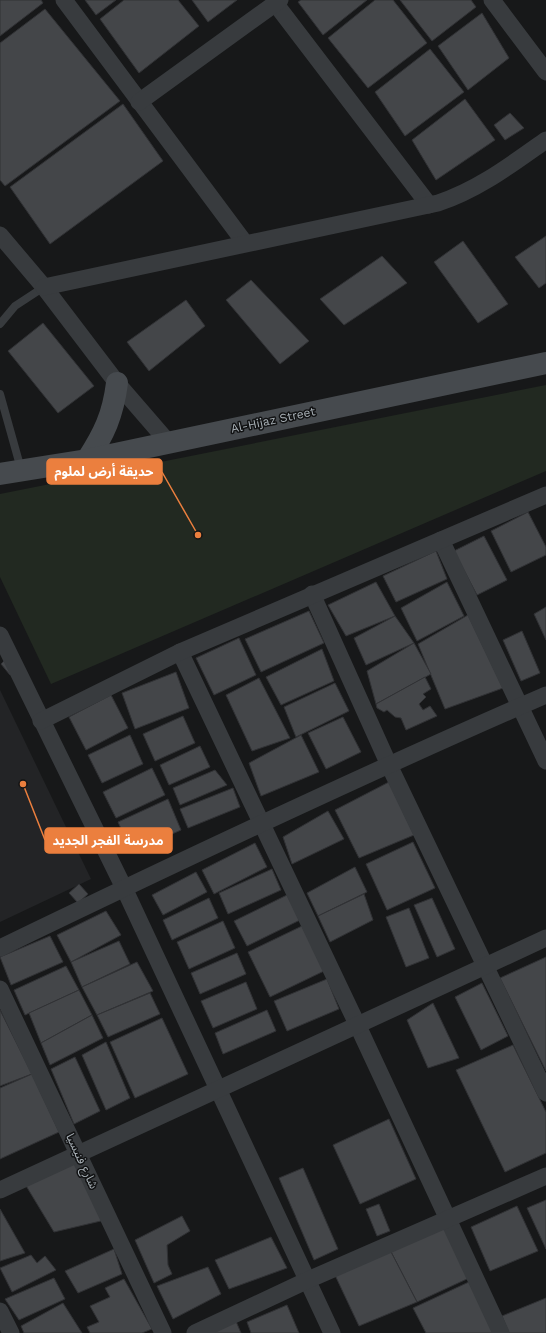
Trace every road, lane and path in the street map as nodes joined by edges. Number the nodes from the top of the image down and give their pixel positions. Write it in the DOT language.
graph roads {
  1 [pos="64,0"];
  2 [pos="492,0"];
  3 [pos="278,2"];
  4 [pos="546,72"];
  5 [pos="139,102"];
  6 [pos="546,140"];
  7 [pos="429,205"];
  8 [pos="0,235"];
  9 [pos="245,243"];
  10 [pos="44,287"];
  11 [pos="0,324"];
  12 [pos="546,364"];
  13 [pos="117,383"];
  14 [pos="0,394"];
  15 [pos="168,442"];
  16 [pos="87,460"];
  17 [pos="22,470"];
  18 [pos="0,474"];
  19 [pos="546,495"];
  20 [pos="441,540"];
  21 [pos="312,594"];
  22 [pos="0,635"];
  23 [pos="180,652"];
  24 [pos="546,695"];
  25 [pos="520,706"];
  26 [pos="41,721"];
  27 [pos="546,761"];
  28 [pos="389,765"];
  29 [pos="262,825"];
  30 [pos="124,888"];
  31 [pos="546,938"];
  32 [pos="0,948"];
  33 [pos="485,966"];
  34 [pos="0,989"];
  35 [pos="357,1024"];
  36 [pos="219,1090"];
  37 [pos="546,1093"];
  38 [pos="79,1154"];
  39 [pos="546,1176"];
  40 [pos="0,1190"];
  41 [pos="447,1220"];
  42 [pos="308,1280"];
  43 [pos="0,1311"];
  44 [pos="10,1333"];
  45 [pos="163,1333"];
  46 [pos="195,1333"];
  47 [pos="332,1333"];
  48 [pos="501,1333"];
  1 -- 5 [label="street"];
  2 -- 4 [label="street"];
  3 -- 5 [label="street"];
  3 -- 7 [label="street"];
  5 -- 9 [label="street"];
  6 -- 7 [label="street"];
  7 -- 9 [label="street"];
  8 -- 10 [label="street"];
  9 -- 10 [label="street"];
  10 -- 11 [label="lane"];
  10 -- 13 [label="street"];
  12 -- 15 [label="main road, Al-Hijaz Street"];
  13 -- 15 [label="street"];
  13 -- 16 [label="main road"];
  14 -- 17 [label="lane"];
  15 -- 16 [label="main road, Al-Hijaz Street"];
  16 -- 17 [label="main road, Al-Hijaz Street"];
  17 -- 18 [label="main road, Al-Hijaz Street"];
  19 -- 20 [label="street"];
  20 -- 21 [label="street"];
  20 -- 25 [label="street"];
  21 -- 23 [label="street"];
  21 -- 28 [label="street"];
  22 -- 26 [label="street"];
  23 -- 26 [label="street"];
  23 -- 29 [label="street"];
  24 -- 25 [label="street"];
  25 -- 27 [label="street"];
  25 -- 28 [label="street"];
  26 -- 30 [label="street"];
  28 -- 29 [label="street"];
  28 -- 33 [label="street"];
  29 -- 30 [label="street"];
  29 -- 35 [label="street"];
  30 -- 32 [label="street"];
  30 -- 36 [label="street"];
  31 -- 33 [label="street"];
  33 -- 35 [label="street"];
  33 -- 37 [label="street"];
  34 -- 38 [label="street, شارع فنيسيا"];
  35 -- 36 [label="street"];
  35 -- 41 [label="street"];
  36 -- 38 [label="street"];
  36 -- 42 [label="street"];
  38 -- 40 [label="street"];
  38 -- 45 [label="street, شارع فنيسيا"];
  39 -- 41 [label="street"];
  41 -- 42 [label="street"];
  41 -- 48 [label="street"];
  42 -- 46 [label="street"];
  42 -- 47 [label="street"];
  43 -- 44 [label="street"];
}
